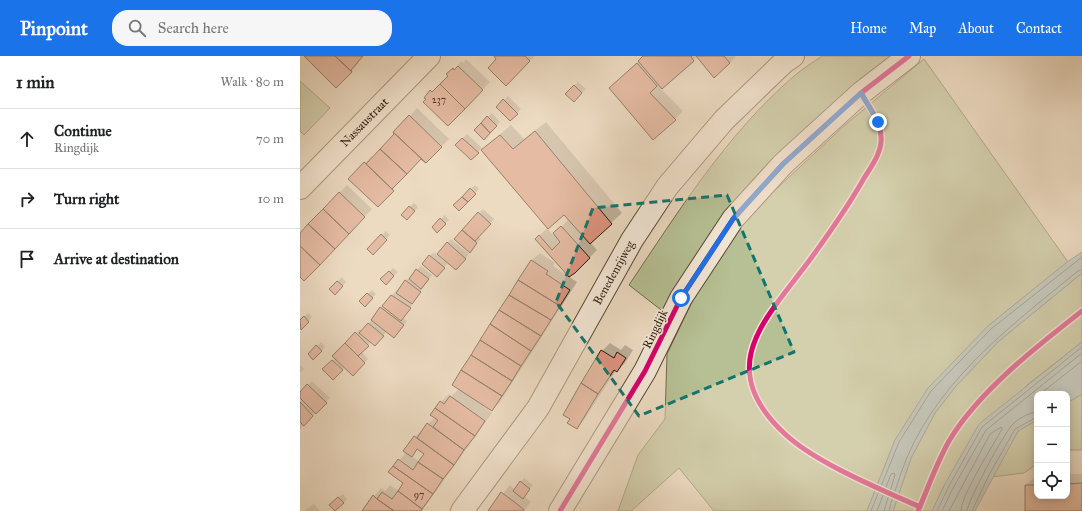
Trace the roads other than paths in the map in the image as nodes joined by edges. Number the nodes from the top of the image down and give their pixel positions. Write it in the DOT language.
graph roads {
  1 [pos="429,56"];
  2 [pos="793,56"];
  3 [pos="909,56"];
  4 [pos="300,188"];
  5 [pos="462,511"];
  6 [pos="560,511"];
  1 -- 4 [label="street, Nassaustraat"];
  2 -- 5 [label="street, Benedenrijweg"];
  3 -- 6 [label="street, Ringdijk"];
}
